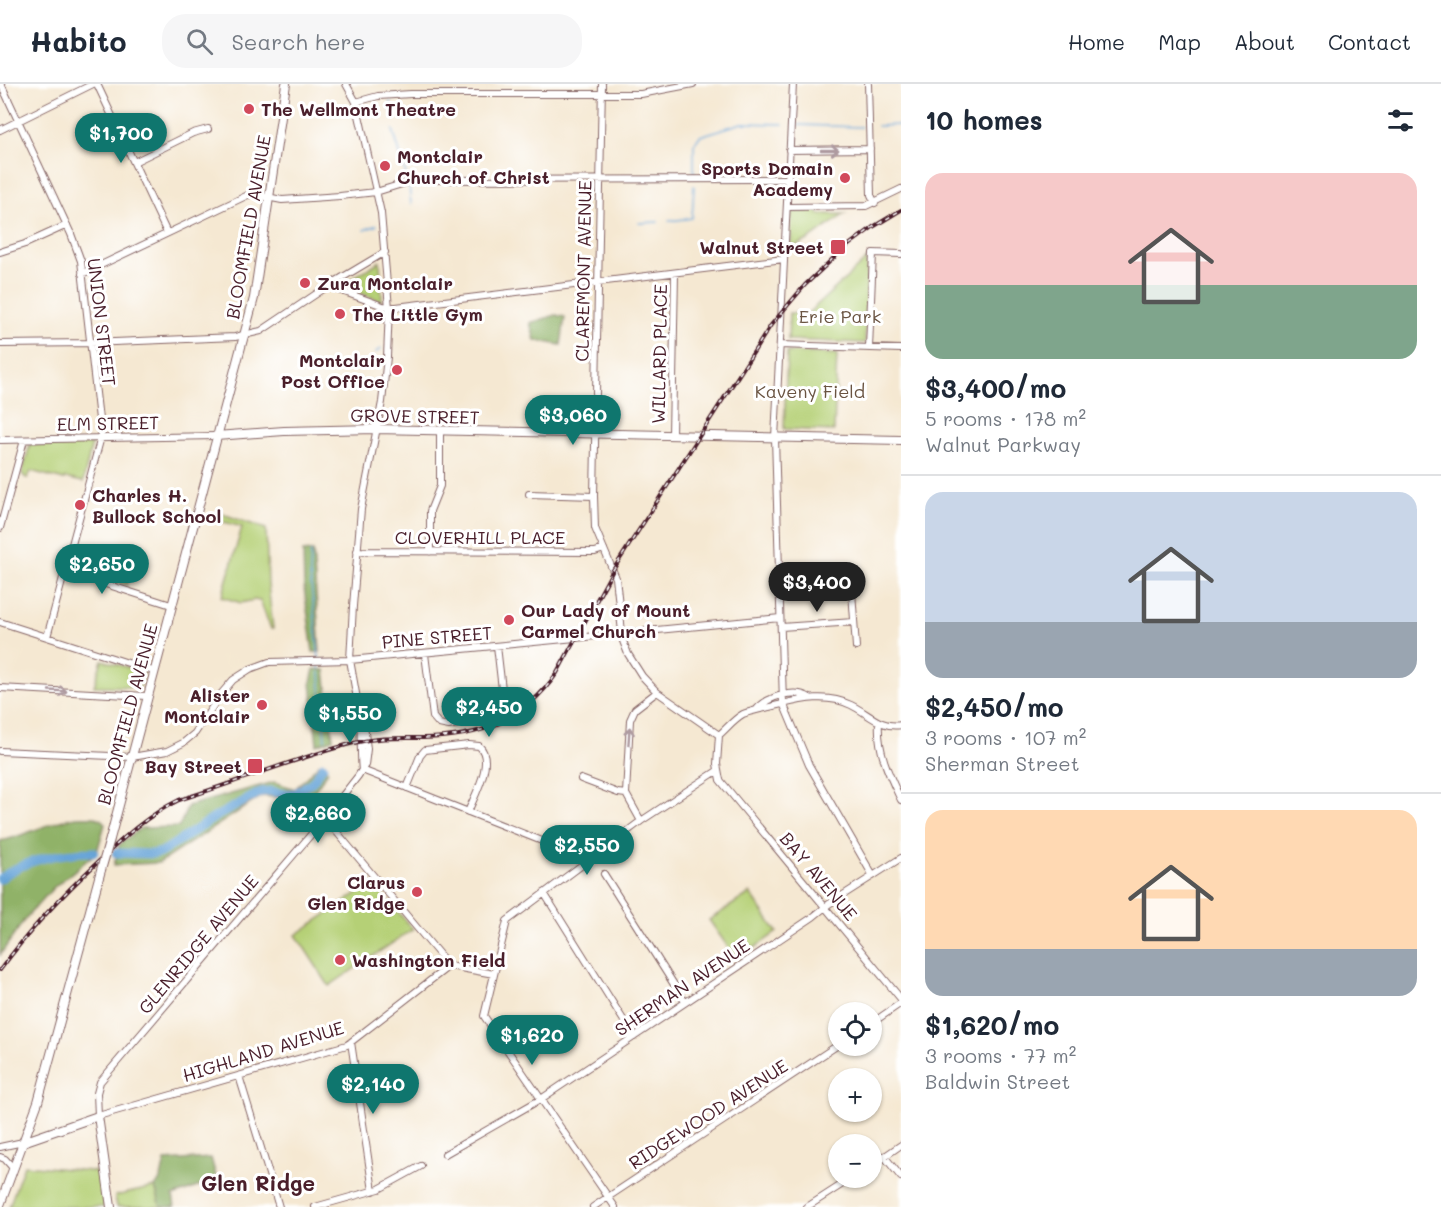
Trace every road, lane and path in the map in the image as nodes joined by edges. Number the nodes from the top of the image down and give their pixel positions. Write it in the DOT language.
graph roads {
  1 [pos="1,84"];
  2 [pos="95,84"];
  3 [pos="286,84"];
  4 [pos="346,84"];
  5 [pos="602,84"];
  6 [pos="693,84"];
  7 [pos="793,84"];
  8 [pos="868,84"];
  9 [pos="601,94"];
  10 [pos="356,102"];
  11 [pos="17,120"];
  12 [pos="208,129"];
  13 [pos="0,130"];
  14 [pos="870,149"];
  15 [pos="789,150"];
  16 [pos="134,162"];
  17 [pos="788,179"];
  18 [pos="600,180"];
  19 [pos="901,189"];
  20 [pos="376,192"];
  21 [pos="269,197"];
  22 [pos="875,203"];
  23 [pos="787,207"];
  24 [pos="67,225"];
  25 [pos="167,233"];
  26 [pos="0,252"];
  27 [pos="385,252"];
  28 [pos="901,254"];
  29 [pos="784,259"];
  30 [pos="675,273"];
  31 [pos="82,274"];
  32 [pos="599,282"];
  33 [pos="328,286"];
  34 [pos="389,308"];
  35 [pos="244,335"];
  36 [pos="90,343"];
  37 [pos="0,344"];
  38 [pos="780,345"];
  39 [pos="869,348"];
  40 [pos="901,349"];
  41 [pos="376,429"];
  42 [pos="440,430"];
  43 [pos="595,433"];
  44 [pos="672,435"];
  45 [pos="216,436"];
  46 [pos="101,437"];
  47 [pos="776,438"];
  48 [pos="0,440"];
  49 [pos="24,440"];
  50 [pos="901,440"];
  51 [pos="529,494"];
  52 [pos="594,496"];
  53 [pos="0,528"];
  54 [pos="604,549"];
  55 [pos="357,551"];
  56 [pos="430,552"];
  57 [pos="65,571"];
  58 [pos="847,582"];
  59 [pos="171,605"];
  60 [pos="780,618"];
  61 [pos="0,622"];
  62 [pos="854,622"];
  63 [pos="781,627"];
  64 [pos="622,633"];
  65 [pos="47,637"];
  66 [pos="497,646"];
  67 [pos="856,647"];
  68 [pos="425,654"];
  69 [pos="350,660"];
  70 [pos="153,671"];
  71 [pos="0,688"];
  72 [pos="657,692"];
  73 [pos="783,695"];
  74 [pos="146,696"];
  75 [pos="810,698"];
  76 [pos="783,703"];
  77 [pos="756,709"];
  78 [pos="879,722"];
  79 [pos="901,725"];
  80 [pos="719,735"];
  81 [pos="0,751"];
  82 [pos="132,757"];
  83 [pos="362,770"];
  84 [pos="717,771"];
  85 [pos="581,779"];
  86 [pos="407,788"];
  87 [pos="626,794"];
  88 [pos="901,800"];
  89 [pos="468,812"];
  90 [pos="325,818"];
  91 [pos="641,821"];
  92 [pos="901,858"];
  93 [pos="586,861"];
  94 [pos="604,874"];
  95 [pos="873,876"];
  96 [pos="544,893"];
  97 [pos="825,908"];
  98 [pos="449,966"];
  99 [pos="494,974"];
  100 [pos="901,999"];
  101 [pos="685,1002"];
  102 [pos="901,1003"];
  103 [pos="882,1016"];
  104 [pos="634,1037"];
  105 [pos="351,1042"];
  106 [pos="828,1052"];
  107 [pos="239,1076"];
  108 [pos="541,1099"];
  109 [pos="98,1116"];
  110 [pos="23,1142"];
  111 [pos="901,1145"];
  112 [pos="0,1147"];
  113 [pos="445,1154"];
  114 [pos="884,1156"];
  115 [pos="0,1157"];
  116 [pos="421,1166"];
  117 [pos="13,1168"];
  118 [pos="901,1177"];
  119 [pos="836,1188"];
  120 [pos="373,1191"];
  121 [pos="608,1198"];
  122 [pos="0,1205"];
  123 [pos="111,1207"];
  124 [pos="279,1207"];
  125 [pos="317,1207"];
  126 [pos="593,1207"];
  127 [pos="615,1207"];
  128 [pos="807,1207"];
  1 -- 11 [label="street, UNION STREET"];
  2 -- 11 [label="street"];
  2 -- 16 [label="street"];
  3 -- 21 [label="main road, BLOOMFIELD AVENUE"];
  4 -- 10 [label="street"];
  5 -- 9 [label="street, CLAREMONT AVENUE"];
  6 -- 9 [label="street"];
  7 -- 15 [label="street"];
  8 -- 14 [label="street"];
  9 -- 10 [label="street"];
  9 -- 18 [label="street, CLAREMONT AVENUE"];
  10 -- 20 [label="street"];
  11 -- 13 [label="street"];
  11 -- 24 [label="street, UNION STREET"];
  12 -- 16 [label="street"];
  15 -- 14 [label="street, one-way"];
  14 -- 22 [label="street"];
  15 -- 17 [label="street"];
  16 -- 25 [label="street"];
  17 -- 18 [label="street"];
  17 -- 23 [label="street"];
  18 -- 20 [label="street"];
  18 -- 32 [label="street, CLAREMONT AVENUE"];
  19 -- 22 [label="street"];
  20 -- 21 [label="street"];
  20 -- 27 [label="street"];
  21 -- 25 [label="street"];
  21 -- 35 [label="main road, BLOOMFIELD AVENUE"];
  22 -- 23 [label="street"];
  23 -- 29 [label="street"];
  24 -- 26 [label="street"];
  24 -- 31 [label="street, UNION STREET"];
  25 -- 31 [label="street"];
  27 -- 33 [label="street"];
  27 -- 34 [label="street"];
  28 -- 39 [label="street"];
  29 -- 30 [label="street"];
  29 -- 38 [label="street"];
  30 -- 32 [label="street"];
  30 -- 44 [label="street, WILLARD PLACE"];
  31 -- 36 [label="street, UNION STREET"];
  32 -- 34 [label="street"];
  32 -- 43 [label="street, CLAREMONT AVENUE"];
  33 -- 34 [label="street"];
  33 -- 35 [label="street"];
  34 -- 41 [label="street"];
  35 -- 36 [label="street"];
  35 -- 45 [label="main road, BLOOMFIELD AVENUE"];
  36 -- 37 [label="street"];
  36 -- 46 [label="street, UNION STREET"];
  38 -- 39 [label="street"];
  38 -- 47 [label="street"];
  39 -- 40 [label="street"];
  41 -- 42 [label="main road, GROVE STREET"];
  41 -- 45 [label="main road, GROVE STREET"];
  41 -- 55 [label="street"];
  42 -- 43 [label="main road, GROVE STREET"];
  42 -- 56 [label="street"];
  43 -- 44 [label="main road, GROVE STREET"];
  43 -- 52 [label="street, CLAREMONT AVENUE"];
  44 -- 47 [label="main road, GROVE STREET"];
  45 -- 46 [label="street, ELM STREET"];
  45 -- 59 [label="main road, BLOOMFIELD AVENUE"];
  46 -- 49 [label="street, ELM STREET"];
  46 -- 57 [label="street"];
  47 -- 50 [label="main road, GROVE STREET"];
  47 -- 60 [label="street"];
  48 -- 49 [label="street, ELM STREET"];
  49 -- 53 [label="street"];
  51 -- 52 [label="street"];
  52 -- 54 [label="street, CLAREMONT AVENUE"];
  54 -- 56 [label="street, CLOVERHILL PLACE"];
  54 -- 64 [label="street, CLAREMONT AVENUE"];
  55 -- 56 [label="street, CLOVERHILL PLACE"];
  55 -- 69 [label="street"];
  57 -- 59 [label="street"];
  57 -- 65 [label="street"];
  58 -- 62 [label="street"];
  59 -- 70 [label="main road, BLOOMFIELD AVENUE"];
  60 -- 63 [label="street"];
  60 -- 64 [label="street, PINE STREET"];
  61 -- 65 [label="street"];
  62 -- 63 [label="street"];
  62 -- 67 [label="street"];
  63 -- 73 [label="street"];
  64 -- 66 [label="street, PINE STREET"];
  64 -- 72 [label="street, CLAREMONT AVENUE"];
  65 -- 70 [label="street"];
  66 -- 68 [label="street, PINE STREET"];
  66 -- 68 [label="street"];
  68 -- 69 [label="street, PINE STREET"];
  69 -- 82 [label="street, PINE STREET"];
  69 -- 83 [label="street"];
  70 -- 74 [label="main road, BLOOMFIELD AVENUE"];
  71 -- 74 [label="street, one-way"];
  72 -- 80 [label="street, CLAREMONT AVENUE"];
  87 -- 72 [label="street, one-way"];
  73 -- 75 [label="street"];
  73 -- 76 [label="street"];
  73 -- 77 [label="street"];
  74 -- 82 [label="main road, BLOOMFIELD AVENUE"];
  75 -- 76 [label="street"];
  75 -- 78 [label="street"];
  76 -- 77 [label="street"];
  76 -- 95 [label="street"];
  77 -- 80 [label="street"];
  78 -- 79 [label="street"];
  78 -- 88 [label="street"];
  80 -- 84 [label="street"];
  81 -- 82 [label="street, PINE STREET"];
  82 -- 110 [label="main road, BLOOMFIELD AVENUE, bridge"];
  83 -- 86 [label="street"];
  83 -- 90 [label="street, GLENRIDGE AVENUE"];
  84 -- 91 [label="street"];
  84 -- 97 [label="street, BAY AVENUE"];
  85 -- 87 [label="street"];
  86 -- 89 [label="street"];
  86 -- 89 [label="street"];
  87 -- 91 [label="street"];
  89 -- 93 [label="street"];
  90 -- 98 [label="street"];
  90 -- 109 [label="street, GLENRIDGE AVENUE"];
  91 -- 93 [label="street"];
  92 -- 95 [label="street, SHERMAN AVENUE"];
  93 -- 96 [label="street"];
  94 -- 101 [label="street"];
  95 -- 97 [label="street, SHERMAN AVENUE"];
  96 -- 99 [label="street"];
  96 -- 104 [label="street"];
  97 -- 100 [label="street, BAY AVENUE"];
  97 -- 101 [label="street, SHERMAN AVENUE"];
  98 -- 99 [label="street"];
  98 -- 105 [label="street, HIGHLAND AVENUE"];
  99 -- 108 [label="street"];
  101 -- 104 [label="street, SHERMAN AVENUE"];
  102 -- 103 [label="street"];
  104 -- 108 [label="street, SHERMAN AVENUE"];
  105 -- 107 [label="street, HIGHLAND AVENUE"];
  105 -- 120 [label="street"];
  106 -- 121 [label="street, RIDGEWOOD AVENUE"];
  107 -- 109 [label="street, HIGHLAND AVENUE"];
  107 -- 124 [label="street"];
  108 -- 113 [label="street, SHERMAN AVENUE"];
  108 -- 121 [label="street"];
  109 -- 110 [label="main road, HIGHLAND AVENUE"];
  109 -- 123 [label="main road"];
  110 -- 112 [label="street"];
  110 -- 117 [label="main road, BLOOMFIELD AVENUE"];
  111 -- 114 [label="street"];
  114 -- 118 [label="street"];
  115 -- 117 [label="street"];
  116 -- 120 [label="street"];
  117 -- 122 [label="main road, BLOOMFIELD AVENUE"];
  119 -- 128 [label="street"];
  120 -- 125 [label="street"];
  121 -- 126 [label="street, RIDGEWOOD AVENUE"];
  121 -- 127 [label="street"];
}
